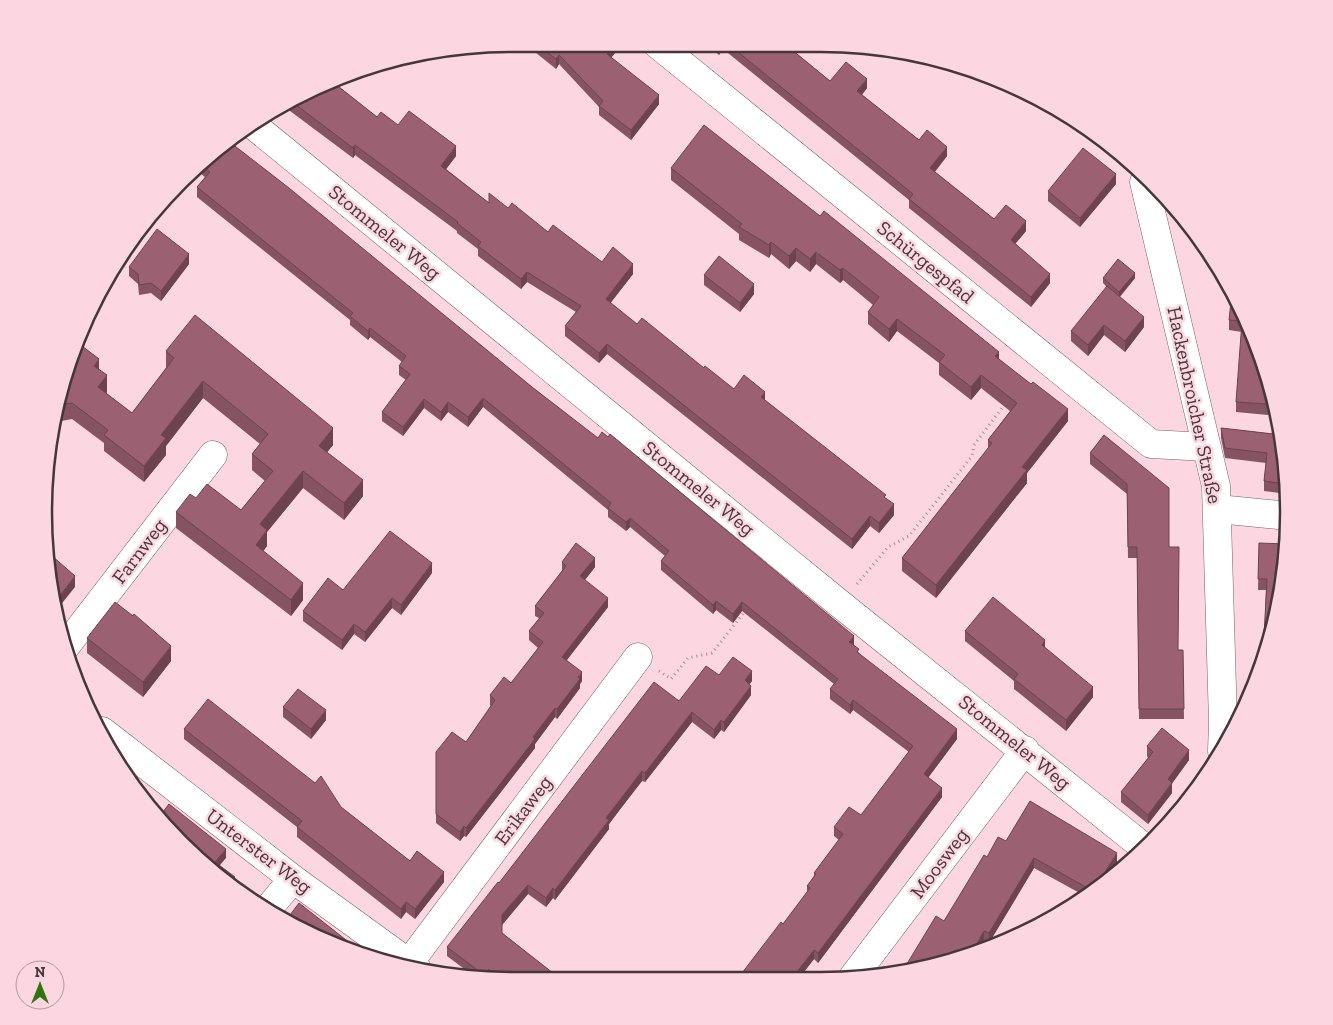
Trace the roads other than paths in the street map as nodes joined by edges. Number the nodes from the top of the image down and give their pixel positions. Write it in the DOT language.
graph roads {
  1 [pos="667,52"];
  2 [pos="259,129"];
  3 [pos="1145,186"];
  4 [pos="1207,447"];
  5 [pos="213,455"];
  6 [pos="1218,509"];
  7 [pos="1280,515"];
  8 [pos="71,640"];
  9 [pos="638,657"];
  10 [pos="1222,737"];
  11 [pos="112,739"];
  12 [pos="1025,750"];
  13 [pos="1140,844"];
  14 [pos="293,879"];
  15 [pos="272,904"];
  16 [pos="404,960"];
  17 [pos="416,962"];
  18 [pos="857,971"];
  1 -- 4 [label="street, Schürgespfad"];
  2 -- 12 [label="street, Stommeler Weg"];
  3 -- 4 [label="street, Hackenbroicher Straße"];
  4 -- 6 [label="street, Hackenbroicher Straße"];
  5 -- 8 [label="street, Farnweg"];
  6 -- 7 [label="street"];
  6 -- 10 [label="street, Hackenbroicher Straße"];
  9 -- 17 [label="street, Erikaweg"];
  11 -- 14 [label="street, Unterster Weg"];
  12 -- 13 [label="street, Stommeler Weg"];
  12 -- 18 [label="street, Moosweg"];
  14 -- 15 [label="street"];
  14 -- 16 [label="street, Unterster Weg"];
}
